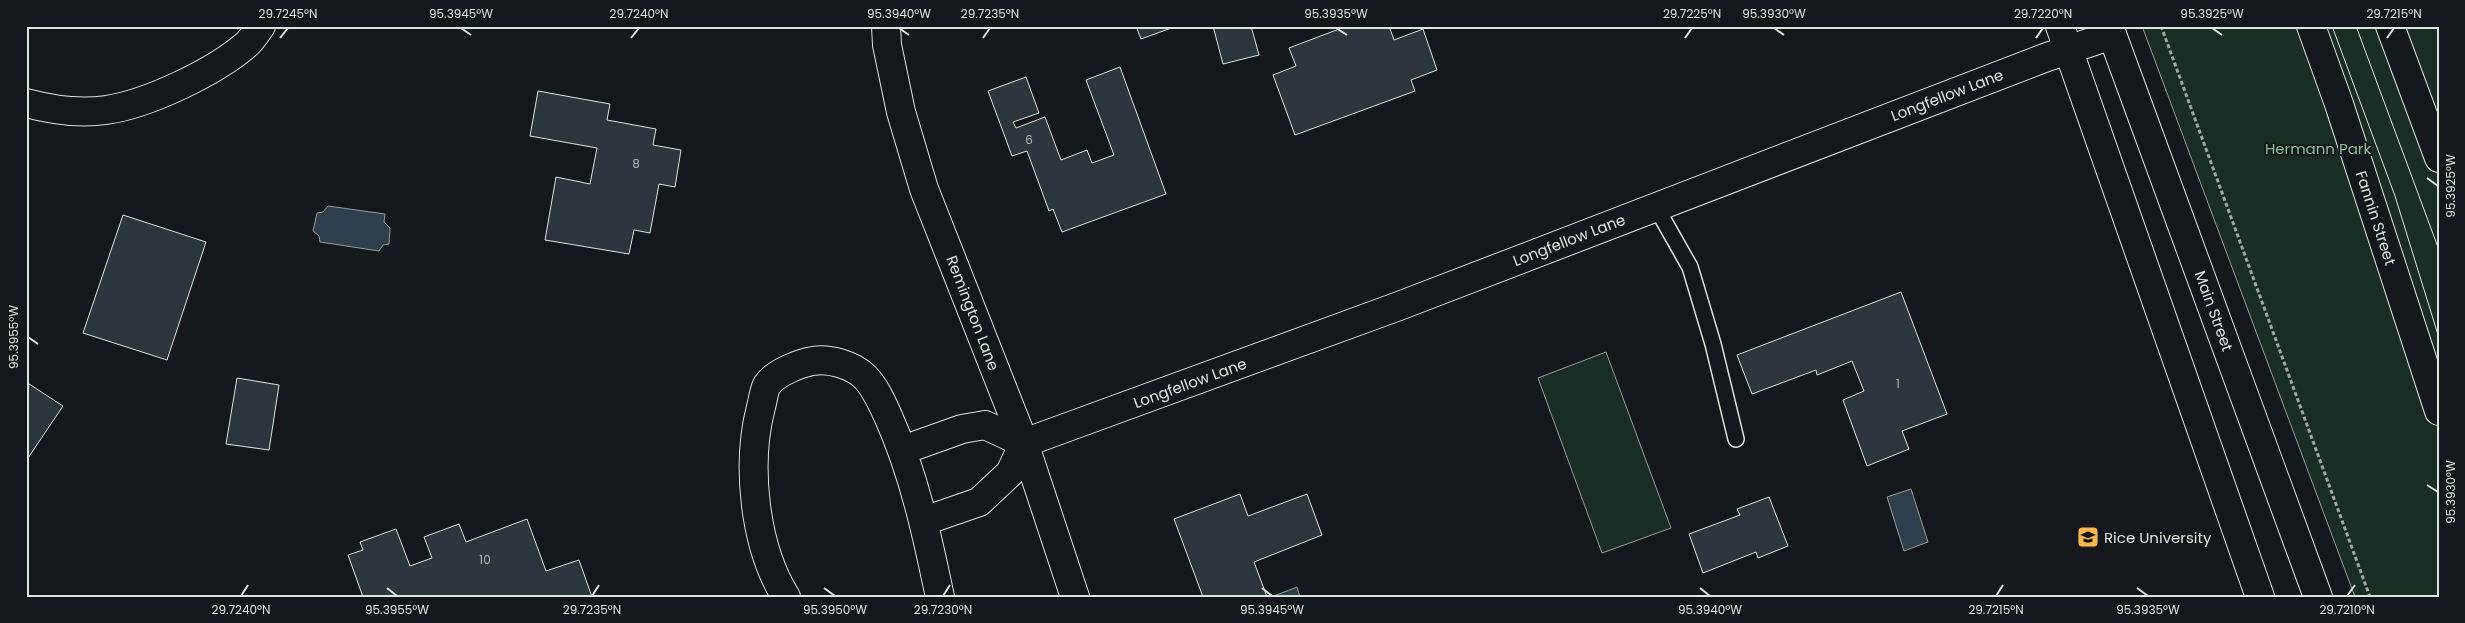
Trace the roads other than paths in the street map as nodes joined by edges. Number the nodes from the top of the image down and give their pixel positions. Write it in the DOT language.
graph roads {
  1 [pos="261,26"];
  2 [pos="886,26"];
  3 [pos="2311,26"];
  4 [pos="2390,26"];
  5 [pos="2110,31"];
  6 [pos="2064,38"];
  7 [pos="26,103"];
  8 [pos="2439,158"];
  9 [pos="1656,207"];
  10 [pos="2439,411"];
  11 [pos="1736,439"];
  12 [pos="1024,443"];
  13 [pos="903,450"];
  14 [pos="924,521"];
  15 [pos="786,597"];
  16 [pos="940,597"];
  17 [pos="1075,597"];
  18 [pos="2260,597"];
  19 [pos="2318,597"];
  1 -- 7 [label="street"];
  2 -- 12 [label="street, Remington Lane"];
  3 -- 10 [label="street, Fannin Street"];
  4 -- 8 [label="street"];
  5 -- 6 [label="street, Longfellow Lane"];
  5 -- 19 [label="street, Main Street"];
  6 -- 9 [label="street, Longfellow Lane"];
  6 -- 18 [label="street"];
  9 -- 11 [label="lane"];
  9 -- 12 [label="street, Longfellow Lane"];
  12 -- 13 [label="street"];
  12 -- 14 [label="street"];
  12 -- 17 [label="street, Remington Lane"];
  13 -- 14 [label="street"];
  13 -- 15 [label="street"];
  14 -- 16 [label="street"];
}
